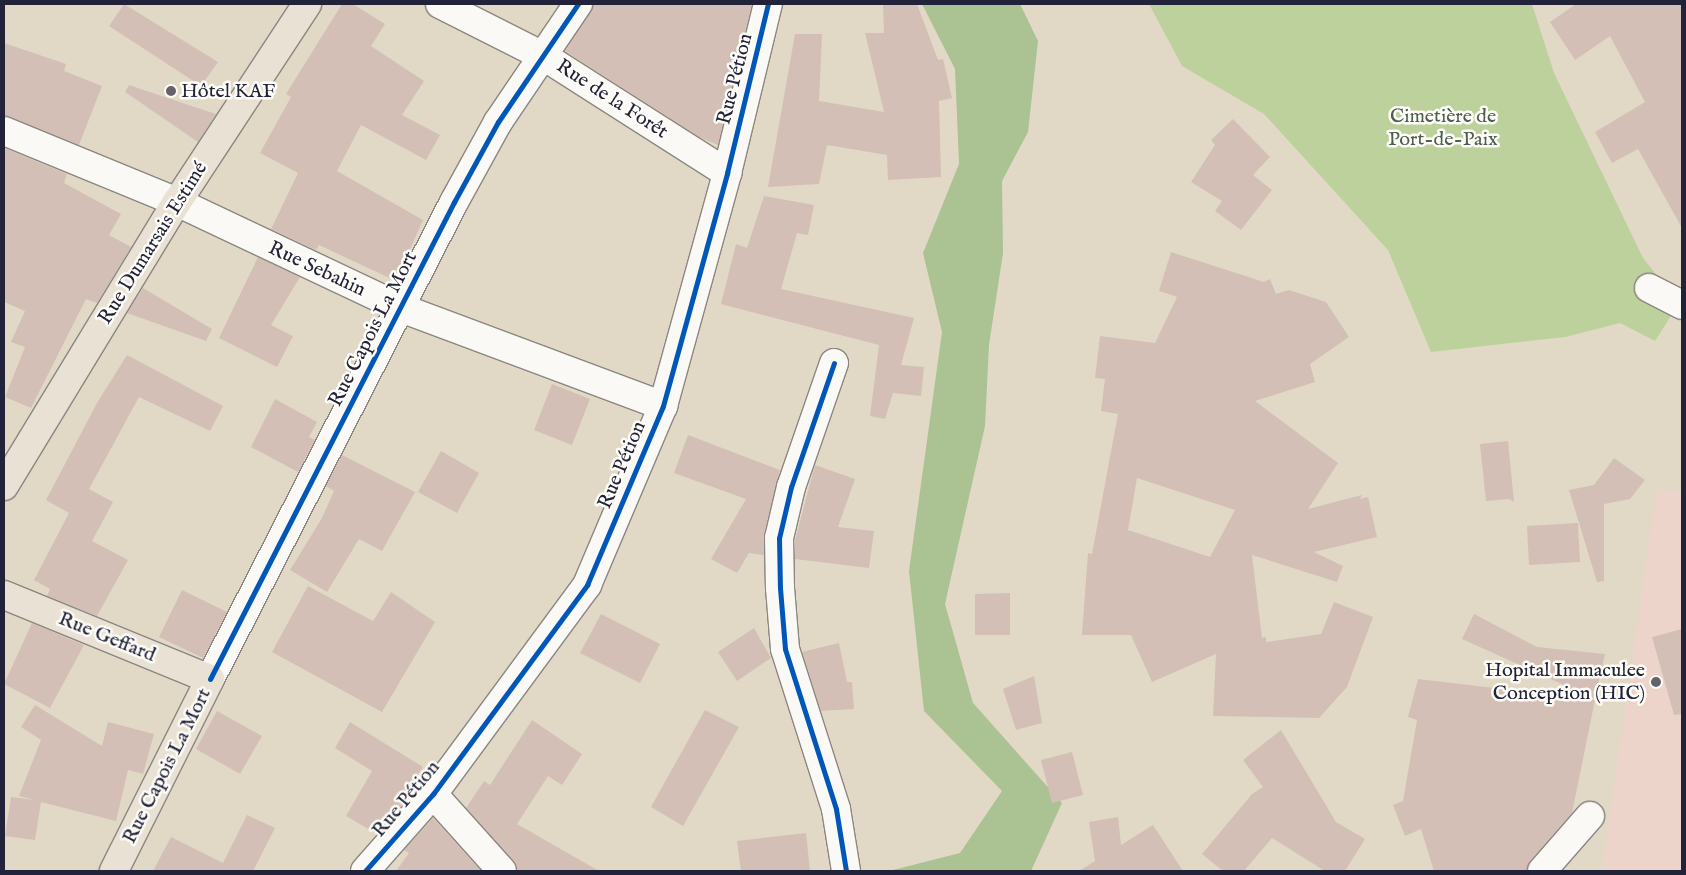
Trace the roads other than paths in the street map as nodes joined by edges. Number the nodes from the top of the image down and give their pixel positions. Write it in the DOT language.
graph roads {
  1 [pos="307,4"];
  2 [pos="440,4"];
  3 [pos="578,4"];
  4 [pos="768,4"];
  5 [pos="546,57"];
  6 [pos="4,131"];
  7 [pos="727,173"];
  8 [pos="177,202"];
  9 [pos="1649,288"];
  10 [pos="1682,305"];
  11 [pos="401,308"];
  12 [pos="834,363"];
  13 [pos="664,406"];
  14 [pos="4,486"];
  15 [pos="4,595"];
  16 [pos="210,679"];
  17 [pos="433,794"];
  18 [pos="1590,816"];
  19 [pos="114,871"];
  20 [pos="365,871"];
  21 [pos="502,871"];
  22 [pos="846,871"];
  23 [pos="1542,871"];
  1 -- 8 [label="main road, Rue Dumarsais Estimé"];
  2 -- 5 [label="street, Rue de la Forêt"];
  3 -- 5 [label="street, Rue Capois La Mort"];
  4 -- 7 [label="street, Rue Pétion"];
  5 -- 7 [label="street, Rue de la Forêt"];
  5 -- 11 [label="street, Rue Capois La Mort"];
  6 -- 8 [label="street, Rue Sebahin"];
  7 -- 13 [label="street, Rue Pétion"];
  8 -- 11 [label="street, Rue Sebahin"];
  8 -- 14 [label="main road, Rue Dumarsais Estimé"];
  9 -- 10 [label="street"];
  11 -- 13 [label="street, Rue Sebahin"];
  11 -- 16 [label="street, Rue Capois La Mort"];
  12 -- 22 [label="street"];
  13 -- 17 [label="street, Rue Pétion"];
  15 -- 16 [label="main road, Rue Geffard"];
  16 -- 19 [label="main road, Rue Capois La Mort"];
  17 -- 20 [label="street, Rue Pétion"];
  17 -- 21 [label="street"];
  18 -- 23 [label="street"];
}
